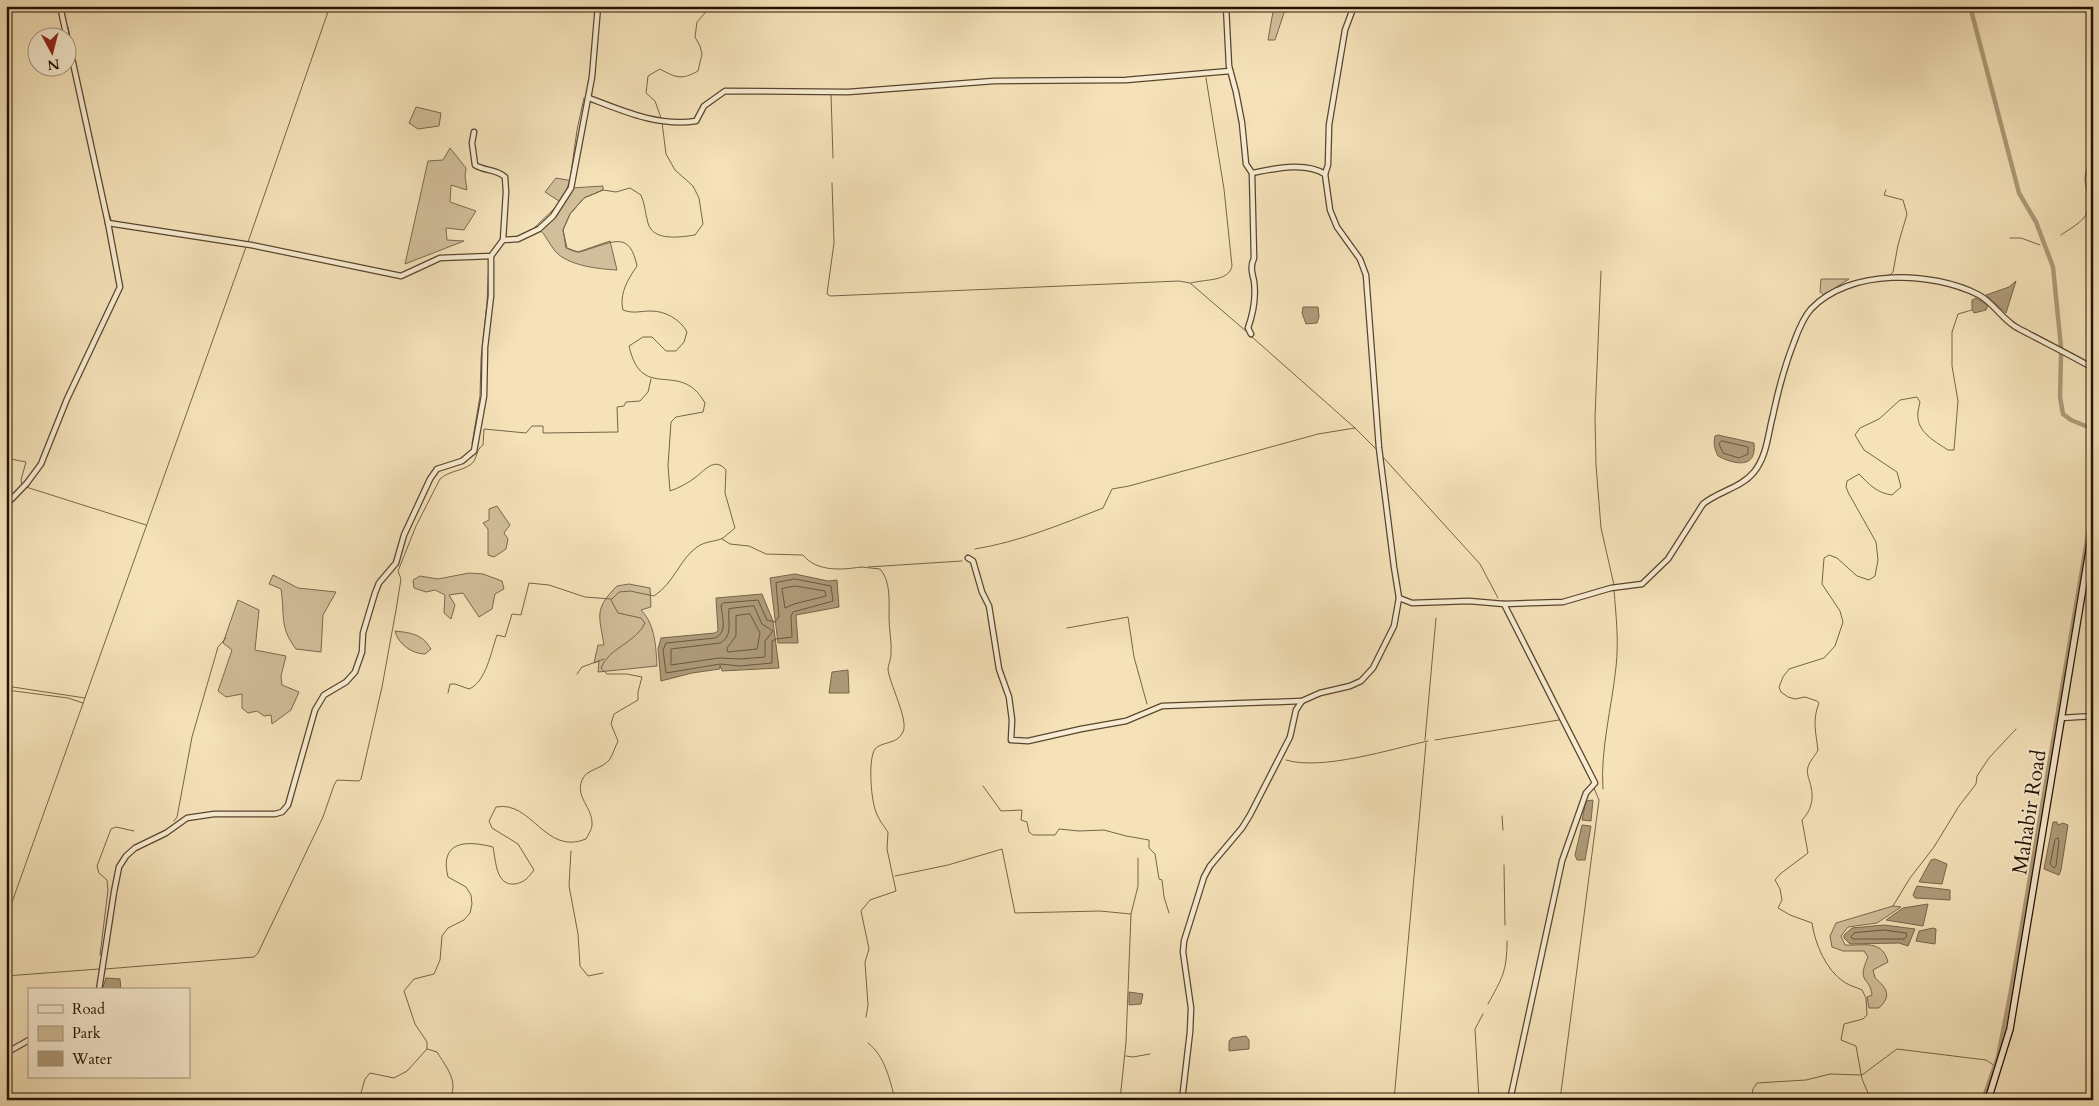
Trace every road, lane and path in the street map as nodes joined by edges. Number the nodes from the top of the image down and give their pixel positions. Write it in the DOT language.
graph roads {
  1 [pos="60,6"];
  2 [pos="598,6"];
  3 [pos="1226,6"];
  4 [pos="1354,6"];
  5 [pos="65,28"];
  6 [pos="1230,71"];
  7 [pos="76,78"];
  8 [pos="589,98"];
  9 [pos="474,132"];
  10 [pos="1252,173"];
  11 [pos="1325,174"];
  12 [pos="108,223"];
  13 [pos="503,240"];
  14 [pos="491,256"];
  15 [pos="1251,334"];
  16 [pos="2093,368"];
  17 [pos="6,505"];
  18 [pos="2093,527"];
  19 [pos="968,558"];
  20 [pos="1399,598"];
  21 [pos="1504,604"];
  22 [pos="1302,701"];
  23 [pos="2093,716"];
  24 [pos="2061,718"];
  25 [pos="99,988"];
  26 [pos="28,1041"];
  27 [pos="6,1053"];
  28 [pos="1182,1100"];
  29 [pos="1510,1100"];
  30 [pos="1988,1100"];
  1 -- 5 [label="street"];
  2 -- 8 [label="street"];
  3 -- 6 [label="street"];
  4 -- 11 [label="street"];
  6 -- 8 [label="street"];
  6 -- 10 [label="street"];
  7 -- 12 [label="street"];
  8 -- 13 [label="street"];
  9 -- 13 [label="street"];
  10 -- 11 [label="street"];
  10 -- 15 [label="street"];
  11 -- 20 [label="street"];
  12 -- 14 [label="street"];
  12 -- 17 [label="street"];
  13 -- 14 [label="street"];
  14 -- 25 [label="street"];
  16 -- 21 [label="street"];
  18 -- 24 [label="street, Mahabir Road"];
  19 -- 22 [label="street"];
  20 -- 21 [label="street"];
  20 -- 22 [label="street"];
  21 -- 29 [label="street"];
  22 -- 28 [label="street"];
  23 -- 24 [label="street"];
  24 -- 30 [label="street, Mahabir Road"];
  26 -- 27 [label="street"];
}
